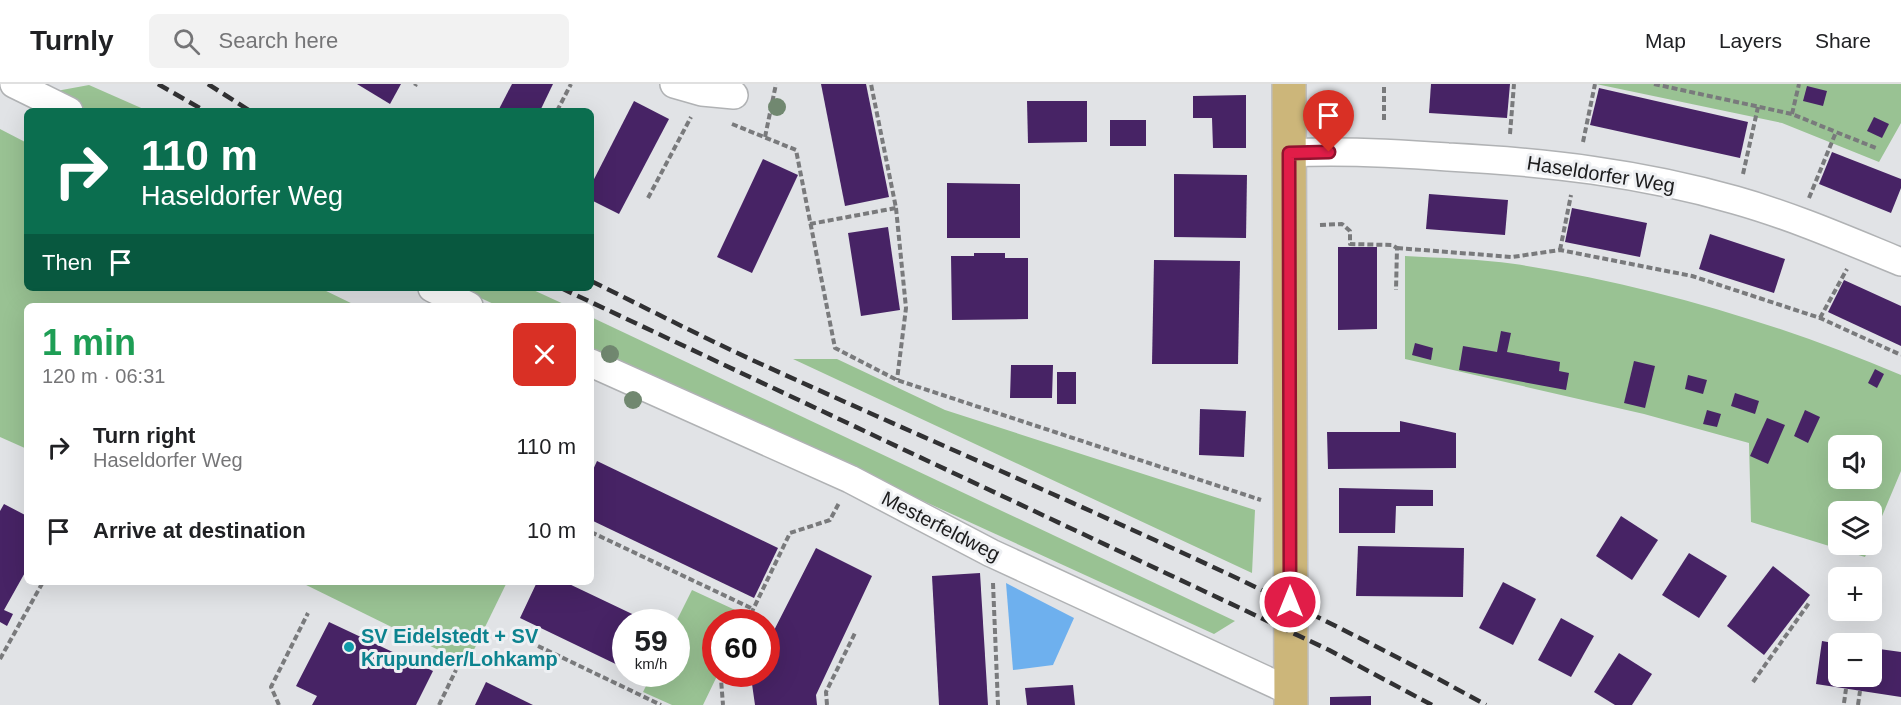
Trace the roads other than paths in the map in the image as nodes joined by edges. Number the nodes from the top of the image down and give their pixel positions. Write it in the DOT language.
graph roads {
  1 [pos="14,84"];
  2 [pos="674,84"];
  3 [pos="1289,84"];
  4 [pos="734,95"];
  5 [pos="63,108"];
  6 [pos="1289,153"];
  7 [pos="1901,262"];
  8 [pos="438,291"];
  9 [pos="463,303"];
  10 [pos="594,364"];
  11 [pos="1290,698"];
  1 -- 5 [label="street"];
  2 -- 4 [label="street"];
  3 -- 6 [label="main road"];
  6 -- 7 [label="street, Haseldorfer Weg"];
  6 -- 11 [label="main road"];
  8 -- 9 [label="street"];
  10 -- 11 [label="street, Mesterfeldweg"];
}
